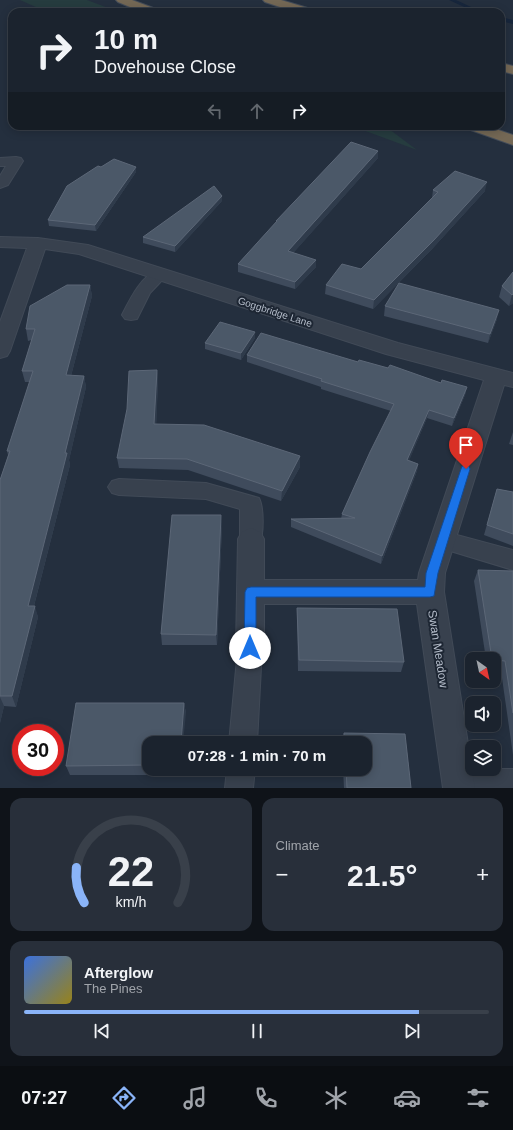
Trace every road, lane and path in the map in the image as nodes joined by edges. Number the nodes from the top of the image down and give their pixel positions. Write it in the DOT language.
graph roads {
  1 [pos="122,0"];
  2 [pos="268,0"];
  3 [pos="142,8"];
  4 [pos="294,8"];
  5 [pos="484,130"];
  6 [pos="513,140"];
  7 [pos="0,162"];
  8 [pos="0,184"];
  9 [pos="0,242"];
  10 [pos="38,243"];
  11 [pos="160,274"];
  12 [pos="131,315"];
  13 [pos="0,351"];
  14 [pos="505,378"];
  15 [pos="119,487"];
  16 [pos="251,539"];
  17 [pos="442,540"];
  18 [pos="513,560"];
  19 [pos="251,592"];
  20 [pos="430,592"];
  21 [pos="250,648"];
  22 [pos="244,736"];
  23 [pos="240,776"];
  24 [pos="513,782"];
  25 [pos="459,786"];
  26 [pos="239,788"];
  1 -- 3 [label="highway"];
  2 -- 4 [label="highway"];
  5 -- 6 [label="highway"];
  7 -- 8 [label="lane"];
  9 -- 10 [label="street, Goggbridge Lane"];
  10 -- 11 [label="street, Goggbridge Lane"];
  10 -- 13 [label="street"];
  11 -- 12 [label="lane"];
  11 -- 14 [label="street, Goggbridge Lane"];
  14 -- 17 [label="street, Swan Meadow"];
  15 -- 16 [label="lane"];
  16 -- 19 [label="street"];
  17 -- 18 [label="lane"];
  17 -- 20 [label="street, Swan Meadow"];
  19 -- 20 [label="street"];
  19 -- 21 [label="street"];
  20 -- 25 [label="street, Swan Meadow"];
  21 -- 22 [label="lane"];
  23 -- 26 [label="lane"];
  24 -- 25 [label="lane"];
}
